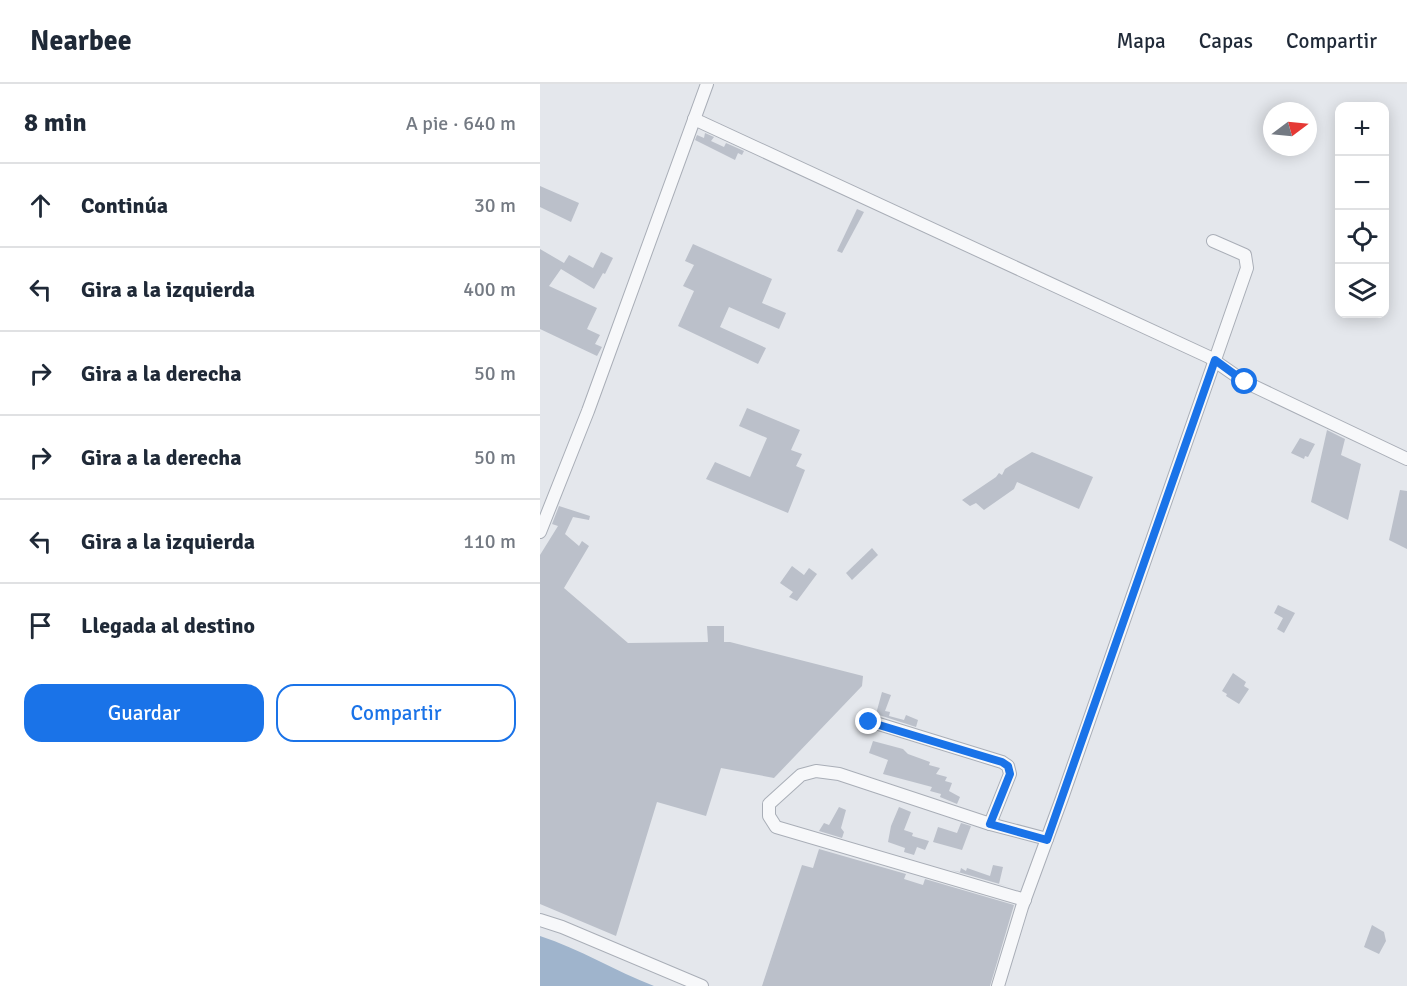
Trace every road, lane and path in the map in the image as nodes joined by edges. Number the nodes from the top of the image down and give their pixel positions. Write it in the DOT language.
graph roads {
  1 [pos="707,84"];
  2 [pos="694,119"];
  3 [pos="1213,241"];
  4 [pos="1215,360"];
  5 [pos="1407,459"];
  6 [pos="540,532"];
  7 [pos="869,722"];
  8 [pos="990,824"];
  9 [pos="1047,840"];
  10 [pos="1025,900"];
  11 [pos="540,920"];
  12 [pos="702,986"];
  13 [pos="998,986"];
  1 -- 2 [label="street"];
  2 -- 4 [label="street"];
  2 -- 6 [label="street"];
  3 -- 4 [label="street"];
  4 -- 5 [label="street"];
  4 -- 9 [label="street"];
  7 -- 8 [label="street"];
  8 -- 9 [label="street"];
  8 -- 10 [label="street"];
  9 -- 10 [label="street"];
  10 -- 13 [label="street"];
  11 -- 12 [label="street"];
}
